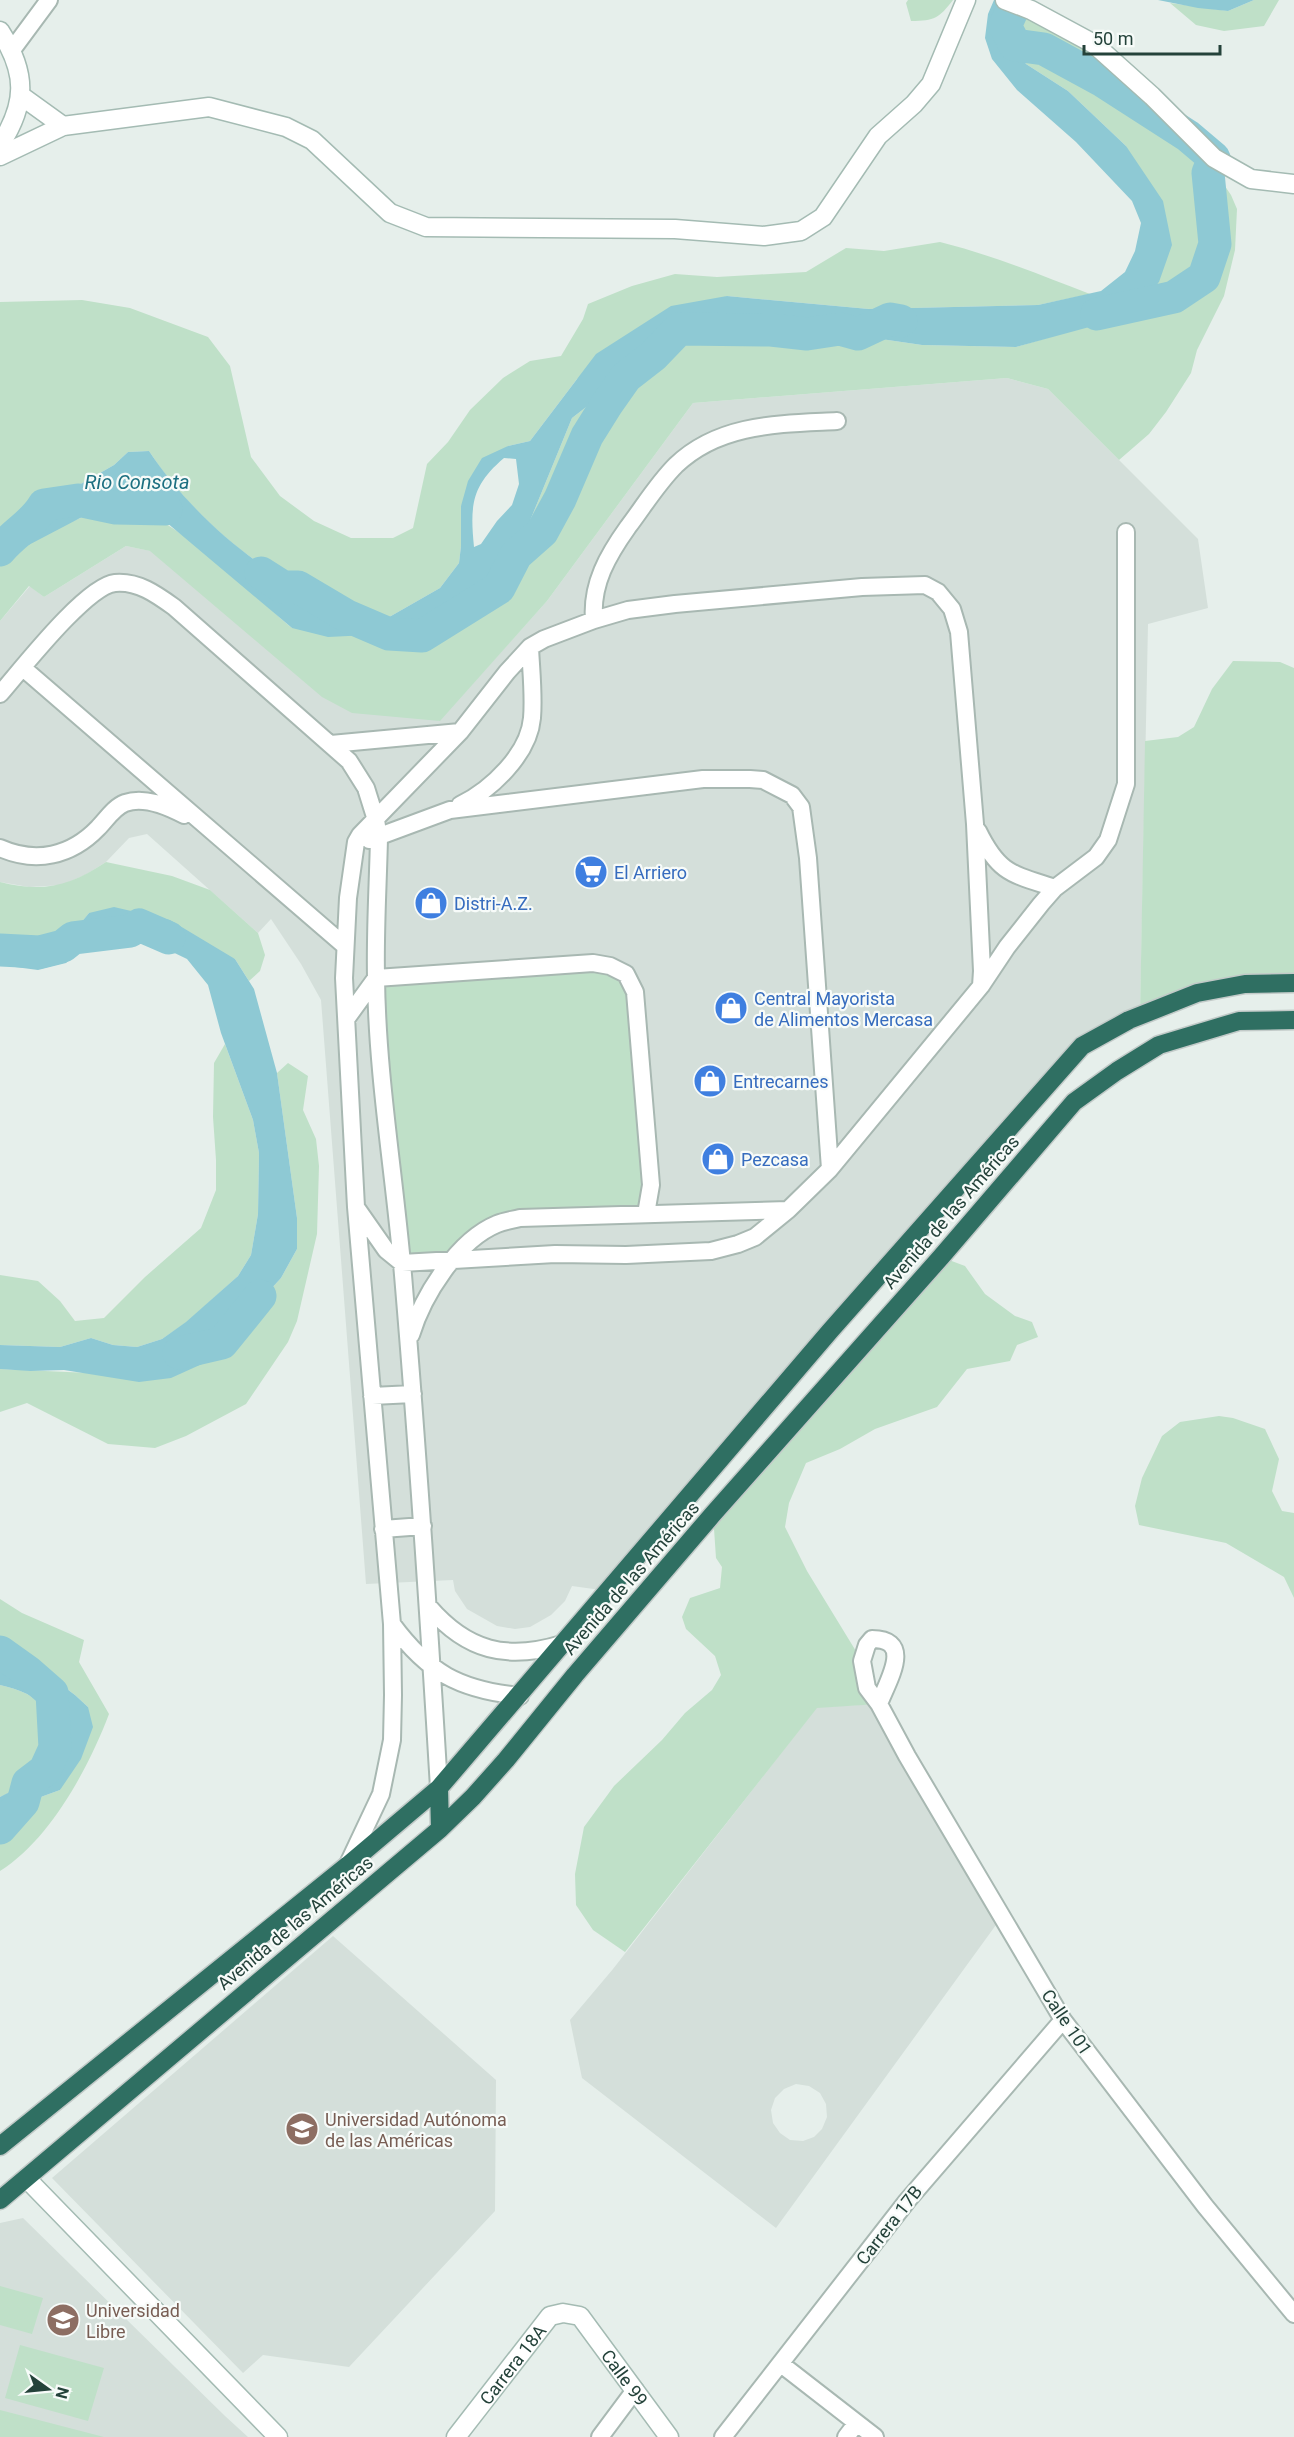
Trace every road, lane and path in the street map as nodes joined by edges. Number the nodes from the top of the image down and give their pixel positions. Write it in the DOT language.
graph roads {
  1 [pos="49,0"];
  2 [pos="966,0"];
  3 [pos="1005,0"];
  4 [pos="0,31"];
  5 [pos="12,50"];
  6 [pos="20,95"];
  7 [pos="63,126"];
  8 [pos="0,145"];
  9 [pos="0,156"];
  10 [pos="1294,184"];
  11 [pos="837,420"];
  12 [pos="1126,532"];
  13 [pos="594,620"];
  14 [pos="530,647"];
  15 [pos="23,668"];
  16 [pos="0,694"];
  17 [pos="460,732"];
  18 [pos="331,744"];
  19 [pos="450,810"];
  20 [pos="376,820"];
  21 [pos="201,823"];
  22 [pos="975,824"];
  23 [pos="379,838"];
  24 [pos="356,842"];
  25 [pos="0,848"];
  26 [pos="1055,888"];
  27 [pos="345,946"];
  28 [pos="376,978"];
  29 [pos="1294,983"];
  30 [pos="981,986"];
  31 [pos="347,1018"];
  32 [pos="1294,1020"];
  33 [pos="830,1169"];
  34 [pos="356,1207"];
  35 [pos="788,1210"];
  36 [pos="646,1214"];
  37 [pos="469,1243"];
  38 [pos="454,1260"];
  39 [pos="402,1263"];
  40 [pos="409,1341"];
  41 [pos="413,1394"];
  42 [pos="372,1396"];
  43 [pos="423,1526"];
  44 [pos="383,1529"];
  45 [pos="429,1607"];
  46 [pos="392,1624"];
  47 [pos="562,1644"];
  48 [pos="432,1667"];
  49 [pos="575,1675"];
  50 [pos="520,1696"];
  51 [pos="879,1704"];
  52 [pos="439,1788"];
  53 [pos="440,1829"];
  54 [pos="348,1865"];
  55 [pos="1062,2020"];
  56 [pos="0,2146"];
  57 [pos="27,2179"];
  58 [pos="0,2200"];
  59 [pos="1294,2314"];
  60 [pos="580,2316"];
  61 [pos="781,2364"];
  62 [pos="635,2390"];
  63 [pos="851,2430"];
  64 [pos="278,2437"];
  65 [pos="456,2437"];
  66 [pos="600,2437"];
  67 [pos="669,2437"];
  68 [pos="723,2437"];
  69 [pos="875,2437"];
  1 -- 5 [label="street"];
  2 -- 7 [label="street"];
  3 -- 10 [label="street"];
  4 -- 5 [label="street"];
  5 -- 6 [label="street"];
  6 -- 7 [label="street"];
  6 -- 8 [label="street"];
  7 -- 9 [label="street"];
  11 -- 13 [label="street"];
  12 -- 26 [label="street"];
  13 -- 14 [label="street"];
  13 -- 22 [label="street"];
  14 -- 17 [label="street"];
  14 -- 19 [label="street"];
  15 -- 16 [label="street"];
  15 -- 18 [label="street"];
  15 -- 21 [label="street"];
  17 -- 18 [label="street"];
  17 -- 20 [label="street"];
  18 -- 20 [label="street"];
  19 -- 23 [label="street"];
  19 -- 33 [label="street"];
  20 -- 23 [label="street"];
  20 -- 24 [label="street"];
  21 -- 25 [label="street"];
  21 -- 27 [label="street"];
  22 -- 26 [label="street"];
  22 -- 30 [label="street"];
  23 -- 24 [label="street"];
  23 -- 28 [label="street"];
  24 -- 27 [label="street"];
  26 -- 30 [label="street"];
  27 -- 31 [label="street"];
  28 -- 31 [label="street"];
  28 -- 36 [label="street"];
  28 -- 39 [label="street"];
  29 -- 47 [label="highway, Avenida de las Américas"];
  30 -- 33 [label="street"];
  31 -- 34 [label="street"];
  32 -- 49 [label="highway, Avenida de las Américas"];
  33 -- 35 [label="street"];
  34 -- 39 [label="street"];
  34 -- 42 [label="street"];
  35 -- 36 [label="street"];
  35 -- 38 [label="street"];
  36 -- 37 [label="street"];
  37 -- 38 [label="street"];
  37 -- 39 [label="street"];
  38 -- 39 [label="street"];
  38 -- 40 [label="street"];
  39 -- 40 [label="street"];
  40 -- 41 [label="street"];
  41 -- 42 [label="street"];
  41 -- 43 [label="street"];
  42 -- 44 [label="street"];
  43 -- 44 [label="street"];
  43 -- 45 [label="street"];
  44 -- 46 [label="street"];
  45 -- 47 [label="street"];
  45 -- 48 [label="street"];
  46 -- 48 [label="street"];
  46 -- 54 [label="street"];
  47 -- 50 [label="highway, Avenida de las Américas"];
  48 -- 50 [label="street"];
  48 -- 52 [label="street"];
  49 -- 50 [label="highway"];
  49 -- 53 [label="highway, Avenida de las Américas"];
  50 -- 52 [label="highway, Avenida de las Américas"];
  51 -- 55 [label="street, Calle 101"];
  52 -- 53 [label="highway"];
  52 -- 54 [label="highway, Avenida de las Américas"];
  53 -- 57 [label="highway, Avenida de las Américas"];
  54 -- 56 [label="highway, Avenida de las Américas"];
  55 -- 59 [label="street, Calle 101"];
  55 -- 61 [label="street, Carrera 17B"];
  57 -- 58 [label="highway, Avenida de las Américas"];
  57 -- 64 [label="street"];
  60 -- 62 [label="street, Calle 99"];
  60 -- 65 [label="street, Carrera 18A"];
  61 -- 63 [label="street"];
  61 -- 68 [label="street, Carrera 17B"];
  62 -- 66 [label="street"];
  62 -- 67 [label="street, Calle 99"];
  63 -- 69 [label="street"];
}
